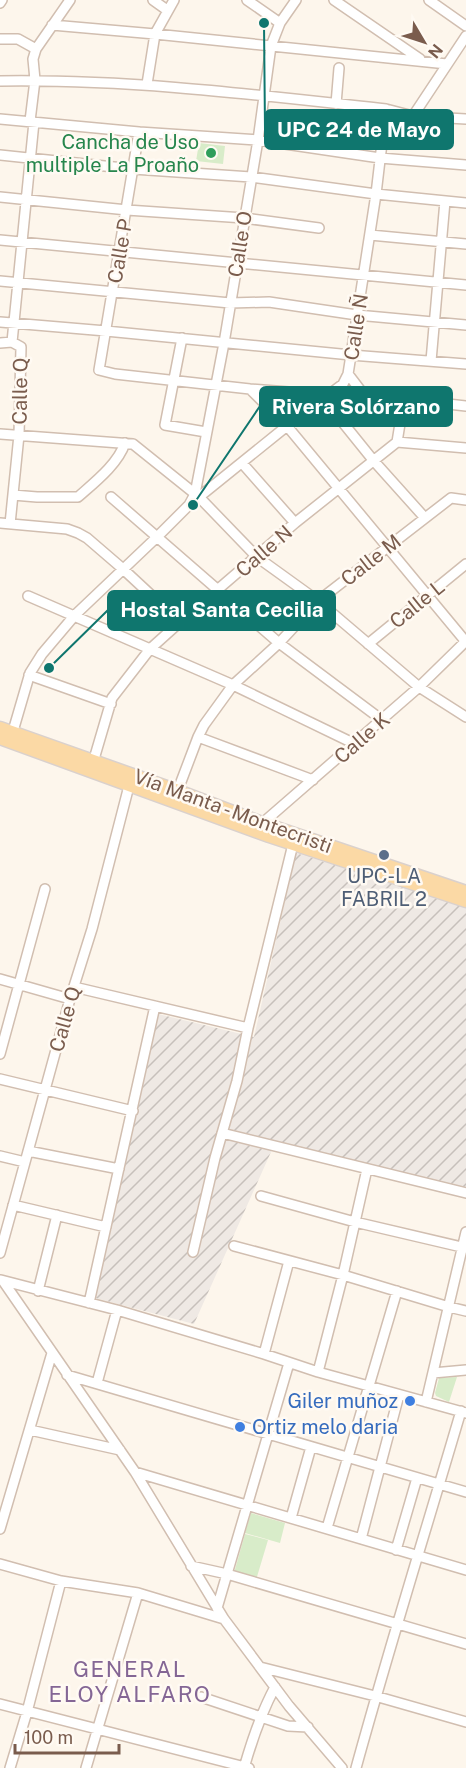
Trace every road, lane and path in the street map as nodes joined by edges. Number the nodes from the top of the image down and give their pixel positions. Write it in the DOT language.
graph roads {
  1 [pos="70,0"];
  2 [pos="153,0"];
  3 [pos="174,0"];
  4 [pos="247,0"];
  5 [pos="296,0"];
  6 [pos="334,0"];
  7 [pos="429,0"];
  8 [pos="167,10"];
  9 [pos="280,23"];
  10 [pos="52,25"];
  11 [pos="466,26"];
  12 [pos="155,34"];
  13 [pos="466,36"];
  14 [pos="0,39"];
  15 [pos="271,46"];
  16 [pos="36,49"];
  17 [pos="422,61"];
  18 [pos="447,64"];
  19 [pos="339,68"];
  20 [pos="35,80"];
  21 [pos="0,81"];
  22 [pos="147,84"];
  23 [pos="265,96"];
  24 [pos="336,104"];
  25 [pos="386,109"];
  26 [pos="414,116"];
  27 [pos="0,118"];
  28 [pos="466,119"];
  29 [pos="32,121"];
  30 [pos="139,132"];
  31 [pos="258,140"];
  32 [pos="0,155"];
  33 [pos="31,158"];
  34 [pos="380,158"];
  35 [pos="466,165"];
  36 [pos="134,169"];
  37 [pos="251,177"];
  38 [pos="376,194"];
  39 [pos="0,197"];
  40 [pos="27,199"];
  41 [pos="445,201"];
  42 [pos="466,203"];
  43 [pos="127,210"];
  44 [pos="244,218"];
  45 [pos="319,228"];
  46 [pos="370,235"];
  47 [pos="0,240"];
  48 [pos="22,242"];
  49 [pos="442,242"];
  50 [pos="466,244"];
  51 [pos="120,252"];
  52 [pos="237,263"];
  53 [pos="364,274"];
  54 [pos="0,281"];
  55 [pos="438,282"];
  56 [pos="18,283"];
  57 [pos="466,285"];
  58 [pos="113,291"];
  59 [pos="230,303"];
  60 [pos="357,315"];
  61 [pos="0,322"];
  62 [pos="435,322"];
  63 [pos="13,324"];
  64 [pos="466,325"];
  65 [pos="106,331"];
  66 [pos="182,338"];
  67 [pos="12,342"];
  68 [pos="0,343"];
  69 [pos="224,343"];
  70 [pos="351,355"];
  71 [pos="431,361"];
  72 [pos="466,364"];
  73 [pos="348,374"];
  74 [pos="174,380"];
  75 [pos="216,384"];
  76 [pos="250,389"];
  77 [pos="325,396"];
  78 [pos="404,399"];
  79 [pos="466,406"];
  80 [pos="287,426"];
  81 [pos="206,432"];
  82 [pos="0,434"];
  83 [pos="19,435"];
  84 [pos="125,442"];
  85 [pos="397,442"];
  86 [pos="466,448"];
  87 [pos="373,460"];
  88 [pos="242,463"];
  89 [pos="339,490"];
  90 [pos="13,495"];
  91 [pos="197,496"];
  92 [pos="111,497"];
  93 [pos="466,500"];
  94 [pos="425,518"];
  95 [pos="5,524"];
  96 [pos="296,524"];
  97 [pos="157,537"];
  98 [pos="387,547"];
  99 [pos="257,556"];
  100 [pos="466,564"];
  101 [pos="123,569"];
  102 [pos="218,591"];
  103 [pos="28,596"];
  104 [pos="427,596"];
  105 [pos="318,601"];
  106 [pos="75,615"];
  107 [pos="180,622"];
  108 [pos="466,642"];
  109 [pos="279,643"];
  110 [pos="368,644"];
  111 [pos="150,649"];
  112 [pos="29,675"];
  113 [pos="232,685"];
  114 [pos="419,687"];
  115 [pos="111,705"];
  116 [pos="466,717"];
  117 [pos="382,720"];
  118 [pos="0,728"];
  119 [pos="198,737"];
  120 [pos="8,738"];
  121 [pos="355,744"];
  122 [pos="92,767"];
  123 [pos="131,780"];
  124 [pos="313,780"];
  125 [pos="176,796"];
  126 [pos="258,827"];
  127 [pos="294,839"];
  128 [pos="45,889"];
  129 [pos="466,892"];
  130 [pos="466,901"];
  131 [pos="0,979"];
  132 [pos="20,985"];
  133 [pos="74,987"];
  134 [pos="70,999"];
  135 [pos="155,1006"];
  136 [pos="248,1028"];
  137 [pos="0,1054"];
  138 [pos="0,1079"];
  139 [pos="45,1090"];
  140 [pos="133,1111"];
  141 [pos="222,1133"];
  142 [pos="28,1151"];
  143 [pos="0,1156"];
  144 [pos="25,1162"];
  145 [pos="119,1169"];
  146 [pos="367,1169"];
  147 [pos="466,1193"];
  148 [pos="261,1196"];
  149 [pos="13,1205"];
  150 [pos="57,1215"];
  151 [pos="355,1222"];
  152 [pos="106,1227"];
  153 [pos="466,1232"];
  154 [pos="234,1246"];
  155 [pos="464,1248"];
  156 [pos="193,1252"];
  157 [pos="0,1253"];
  158 [pos="289,1261"];
  159 [pos="343,1275"];
  160 [pos="1,1281"];
  161 [pos="38,1291"];
  162 [pos="398,1291"];
  163 [pos="89,1303"];
  164 [pos="449,1307"];
  165 [pos="117,1310"];
  166 [pos="466,1311"];
  167 [pos="52,1353"];
  168 [pos="264,1353"];
  169 [pos="289,1363"];
  170 [pos="466,1370"];
  171 [pos="318,1372"];
  172 [pos="433,1373"];
  173 [pos="67,1375"];
  174 [pos="97,1383"];
  175 [pos="369,1386"];
  176 [pos="399,1395"];
  177 [pos="426,1402"];
  178 [pos="464,1412"];
  179 [pos="30,1430"];
  180 [pos="269,1434"];
  181 [pos="311,1447"];
  182 [pos="120,1450"];
  183 [pos="348,1458"];
  184 [pos="380,1465"];
  185 [pos="135,1472"];
  186 [pos="417,1478"];
  187 [pos="440,1484"];
  188 [pos="466,1492"];
  189 [pos="247,1506"];
  190 [pos="291,1518"];
  191 [pos="327,1528"];
  192 [pos="0,1529"];
  193 [pos="361,1539"];
  194 [pos="396,1550"];
  195 [pos="419,1556"];
  196 [pos="0,1564"];
  197 [pos="191,1566"];
  198 [pos="466,1570"];
  199 [pos="227,1574"];
  200 [pos="61,1581"];
  201 [pos="138,1593"];
  202 [pos="217,1608"];
  203 [pos="224,1619"];
  204 [pos="397,1624"];
  205 [pos="466,1642"];
  206 [pos="260,1667"];
  207 [pos="275,1687"];
  208 [pos="375,1696"];
  209 [pos="201,1697"];
  210 [pos="0,1704"];
  211 [pos="27,1712"];
  212 [pos="261,1717"];
  213 [pos="466,1722"];
  214 [pos="98,1728"];
  215 [pos="308,1728"];
  216 [pos="10,1768"];
  217 [pos="86,1768"];
  218 [pos="246,1768"];
  219 [pos="342,1768"];
  220 [pos="356,1768"];
  1 -- 10 [label="street"];
  2 -- 8 [label="street"];
  3 -- 8 [label="street"];
  4 -- 9 [label="street"];
  5 -- 9 [label="street, Calle O"];
  6 -- 17 [label="street"];
  7 -- 11 [label="street"];
  8 -- 12 [label="street"];
  9 -- 15 [label="street, Calle O"];
  10 -- 12 [label="street"];
  10 -- 16 [label="street"];
  12 -- 15 [label="street"];
  12 -- 22 [label="street"];
  13 -- 18 [label="street"];
  14 -- 16 [label="street"];
  15 -- 17 [label="street"];
  15 -- 23 [label="street, Calle O"];
  16 -- 20 [label="street"];
  17 -- 18 [label="street"];
  18 -- 26 [label="street"];
  19 -- 24 [label="street"];
  20 -- 21 [label="street"];
  20 -- 22 [label="street"];
  20 -- 29 [label="street, Calle Q"];
  22 -- 23 [label="street"];
  23 -- 24 [label="street"];
  23 -- 31 [label="street, Calle O"];
  24 -- 25 [label="street"];
  25 -- 26 [label="street"];
  25 -- 34 [label="street, Calle Ñ"];
  26 -- 28 [label="street"];
  27 -- 29 [label="street"];
  29 -- 30 [label="street"];
  29 -- 33 [label="street, Calle Q"];
  30 -- 31 [label="street"];
  30 -- 36 [label="street, Calle P"];
  31 -- 34 [label="street"];
  31 -- 37 [label="street, Calle O"];
  32 -- 33 [label="street"];
  33 -- 36 [label="street"];
  33 -- 40 [label="street, Calle Q"];
  34 -- 35 [label="street"];
  34 -- 38 [label="street, Calle Ñ"];
  36 -- 37 [label="street"];
  36 -- 43 [label="street, Calle P"];
  37 -- 38 [label="street"];
  37 -- 44 [label="street, Calle O"];
  38 -- 41 [label="street"];
  38 -- 46 [label="street, Calle Ñ"];
  39 -- 40 [label="street"];
  40 -- 43 [label="street"];
  40 -- 48 [label="street, Calle Q"];
  41 -- 42 [label="street"];
  41 -- 49 [label="street"];
  43 -- 44 [label="street"];
  43 -- 51 [label="street, Calle P"];
  44 -- 45 [label="street"];
  44 -- 52 [label="street, Calle O"];
  46 -- 49 [label="street"];
  46 -- 53 [label="street, Calle Ñ"];
  47 -- 48 [label="street"];
  48 -- 51 [label="street"];
  48 -- 56 [label="street, Calle Q"];
  49 -- 50 [label="street"];
  49 -- 55 [label="street"];
  51 -- 52 [label="street"];
  51 -- 58 [label="street, Calle P"];
  52 -- 53 [label="street"];
  52 -- 59 [label="street, Calle O"];
  53 -- 55 [label="street"];
  53 -- 60 [label="street, Calle Ñ"];
  54 -- 56 [label="street"];
  55 -- 57 [label="street"];
  55 -- 62 [label="street"];
  56 -- 58 [label="street"];
  56 -- 63 [label="street, Calle Q"];
  58 -- 59 [label="street"];
  58 -- 65 [label="street, Calle P"];
  59 -- 60 [label="street"];
  59 -- 69 [label="street, Calle O"];
  60 -- 62 [label="street"];
  60 -- 70 [label="street, Calle Ñ"];
  61 -- 63 [label="street"];
  62 -- 64 [label="street"];
  62 -- 71 [label="street"];
  63 -- 65 [label="street"];
  63 -- 67 [label="street, Calle Q"];
  65 -- 66 [label="street"];
  65 -- 74 [label="street, Calle P"];
  66 -- 69 [label="street"];
  66 -- 74 [label="street"];
  67 -- 68 [label="street"];
  67 -- 83 [label="street, Calle Q"];
  69 -- 70 [label="street"];
  69 -- 75 [label="street, Calle O"];
  70 -- 71 [label="street"];
  70 -- 73 [label="street, Calle Ñ"];
  71 -- 72 [label="street"];
  73 -- 77 [label="street, Calle Ñ"];
  73 -- 78 [label="street"];
  74 -- 75 [label="street"];
  74 -- 81 [label="street"];
  75 -- 76 [label="street"];
  75 -- 81 [label="street, Calle O"];
  76 -- 77 [label="street"];
  76 -- 80 [label="street"];
  77 -- 80 [label="street, Calle Ñ"];
  77 -- 87 [label="street"];
  78 -- 79 [label="street"];
  78 -- 85 [label="street"];
  80 -- 88 [label="street, Calle Ñ"];
  80 -- 89 [label="street"];
  81 -- 91 [label="street, Calle O"];
  82 -- 83 [label="street"];
  83 -- 84 [label="street"];
  83 -- 90 [label="street, Calle Q"];
  84 -- 90 [label="street"];
  84 -- 91 [label="street"];
  85 -- 86 [label="street"];
  85 -- 87 [label="street, Calle N"];
  87 -- 89 [label="street, Calle N"];
  87 -- 94 [label="street"];
  88 -- 91 [label="street, Calle Ñ"];
  88 -- 96 [label="street"];
  89 -- 96 [label="street, Calle N"];
  89 -- 98 [label="street"];
  90 -- 95 [label="street, Calle Q"];
  91 -- 97 [label="street, Calle Ñ"];
  91 -- 99 [label="street"];
  92 -- 97 [label="street"];
  93 -- 94 [label="street, Calle M"];
  94 -- 98 [label="street, Calle M"];
  95 -- 101 [label="street"];
  96 -- 99 [label="street, Calle N"];
  97 -- 101 [label="street, Calle Ñ"];
  97 -- 102 [label="street"];
  98 -- 104 [label="street"];
  98 -- 105 [label="street, Calle M"];
  99 -- 102 [label="street, Calle N"];
  99 -- 105 [label="street"];
  100 -- 104 [label="street, Calle L"];
  101 -- 106 [label="street, Calle Ñ"];
  101 -- 107 [label="street"];
  102 -- 107 [label="street, Calle N"];
  102 -- 109 [label="street"];
  103 -- 106 [label="street"];
  104 -- 108 [label="street"];
  104 -- 110 [label="street, Calle L"];
  105 -- 109 [label="street, Calle M"];
  105 -- 110 [label="street"];
  106 -- 111 [label="street"];
  106 -- 112 [label="street, Calle Ñ"];
  107 -- 111 [label="street, Calle N"];
  108 -- 114 [label="street, Calle K"];
  109 -- 113 [label="street, Calle M"];
  109 -- 117 [label="street"];
  110 -- 114 [label="street"];
  111 -- 113 [label="street"];
  111 -- 115 [label="street, Calle N"];
  112 -- 115 [label="street"];
  112 -- 120 [label="street, Calle Ñ"];
  113 -- 119 [label="street, Calle M"];
  113 -- 121 [label="street"];
  114 -- 116 [label="street"];
  114 -- 117 [label="street, Calle K"];
  115 -- 122 [label="street, Calle N"];
  117 -- 121 [label="street, Calle K"];
  118 -- 120 [label="main road, Vía Manta - Montecristi"];
  119 -- 124 [label="street"];
  119 -- 125 [label="street, Calle M"];
  120 -- 122 [label="main road, Vía Manta - Montecristi"];
  121 -- 124 [label="street, Calle K"];
  122 -- 123 [label="main road, Vía Manta - Montecristi"];
  123 -- 125 [label="main road, Vía Manta - Montecristi"];
  123 -- 133 [label="street, Calle Q"];
  124 -- 126 [label="street, Calle K"];
  125 -- 126 [label="main road, Vía Manta - Montecristi"];
  126 -- 127 [label="main road, Vía Manta - Montecristi"];
  127 -- 129 [label="main road, Vía Manta - Montecristi"];
  127 -- 130 [label="main road, Vía Manta - Montecristi"];
  127 -- 136 [label="street"];
  128 -- 132 [label="street"];
  131 -- 132 [label="street"];
  132 -- 134 [label="street"];
  132 -- 137 [label="street"];
  133 -- 134 [label="street, Calle Q"];
  133 -- 135 [label="street"];
  134 -- 139 [label="street, Calle Q"];
  135 -- 136 [label="street"];
  135 -- 140 [label="street"];
  136 -- 141 [label="street"];
  138 -- 139 [label="street"];
  139 -- 140 [label="street"];
  139 -- 142 [label="street, Calle Q"];
  140 -- 145 [label="street"];
  141 -- 146 [label="street"];
  141 -- 156 [label="street"];
  142 -- 144 [label="street, Calle Q"];
  142 -- 145 [label="street"];
  143 -- 144 [label="street"];
  144 -- 149 [label="street, Calle Q"];
  145 -- 152 [label="street"];
  146 -- 147 [label="street"];
  146 -- 151 [label="street"];
  148 -- 151 [label="street"];
  149 -- 150 [label="street"];
  149 -- 157 [label="street, Calle Q"];
  150 -- 152 [label="street"];
  150 -- 161 [label="street"];
  151 -- 155 [label="street"];
  151 -- 159 [label="street"];
  152 -- 163 [label="street"];
  153 -- 155 [label="street"];
  154 -- 158 [label="street"];
  155 -- 164 [label="street"];
  158 -- 159 [label="street"];
  158 -- 168 [label="street"];
  159 -- 162 [label="street"];
  159 -- 171 [label="street"];
  160 -- 161 [label="street"];
  160 -- 167 [label="street"];
  161 -- 163 [label="street"];
  162 -- 164 [label="street"];
  162 -- 175 [label="street"];
  163 -- 165 [label="street"];
  164 -- 166 [label="street"];
  164 -- 172 [label="street"];
  165 -- 168 [label="street"];
  165 -- 174 [label="street"];
  167 -- 173 [label="street"];
  167 -- 179 [label="street"];
  168 -- 169 [label="street"];
  169 -- 171 [label="street"];
  169 -- 180 [label="street"];
  170 -- 172 [label="street"];
  171 -- 175 [label="street"];
  172 -- 177 [label="street"];
  173 -- 174 [label="street"];
  173 -- 182 [label="street"];
  174 -- 180 [label="street"];
  175 -- 176 [label="street"];
  175 -- 183 [label="street"];
  176 -- 177 [label="street"];
  176 -- 184 [label="street"];
  177 -- 178 [label="street"];
  178 -- 187 [label="street"];
  179 -- 182 [label="street"];
  179 -- 192 [label="street"];
  180 -- 181 [label="street"];
  180 -- 189 [label="street"];
  181 -- 183 [label="street"];
  181 -- 190 [label="street"];
  182 -- 185 [label="street"];
  183 -- 184 [label="street"];
  183 -- 191 [label="street"];
  184 -- 186 [label="street"];
  184 -- 193 [label="street"];
  185 -- 189 [label="street"];
  185 -- 197 [label="street"];
  186 -- 187 [label="street"];
  186 -- 194 [label="street"];
  187 -- 188 [label="street"];
  187 -- 195 [label="street"];
  189 -- 190 [label="street"];
  189 -- 199 [label="street"];
  190 -- 191 [label="street"];
  191 -- 193 [label="street"];
  193 -- 194 [label="street"];
  194 -- 195 [label="street"];
  195 -- 198 [label="street"];
  195 -- 204 [label="street"];
  196 -- 200 [label="street"];
  197 -- 199 [label="street"];
  197 -- 202 [label="street"];
  199 -- 202 [label="street"];
  199 -- 204 [label="street"];
  200 -- 201 [label="street"];
  200 -- 211 [label="street"];
  201 -- 203 [label="street"];
  201 -- 214 [label="street"];
  202 -- 203 [label="street"];
  203 -- 206 [label="street"];
  204 -- 205 [label="street"];
  204 -- 208 [label="street"];
  206 -- 207 [label="street"];
  206 -- 208 [label="street"];
  207 -- 212 [label="street"];
  207 -- 215 [label="street"];
  208 -- 213 [label="street"];
  208 -- 220 [label="street"];
  209 -- 212 [label="street"];
  210 -- 211 [label="street"];
  211 -- 214 [label="street"];
  211 -- 216 [label="street"];
  212 -- 215 [label="street"];
  212 -- 218 [label="street"];
  214 -- 217 [label="street"];
  214 -- 218 [label="street"];
  215 -- 219 [label="street"];
}
